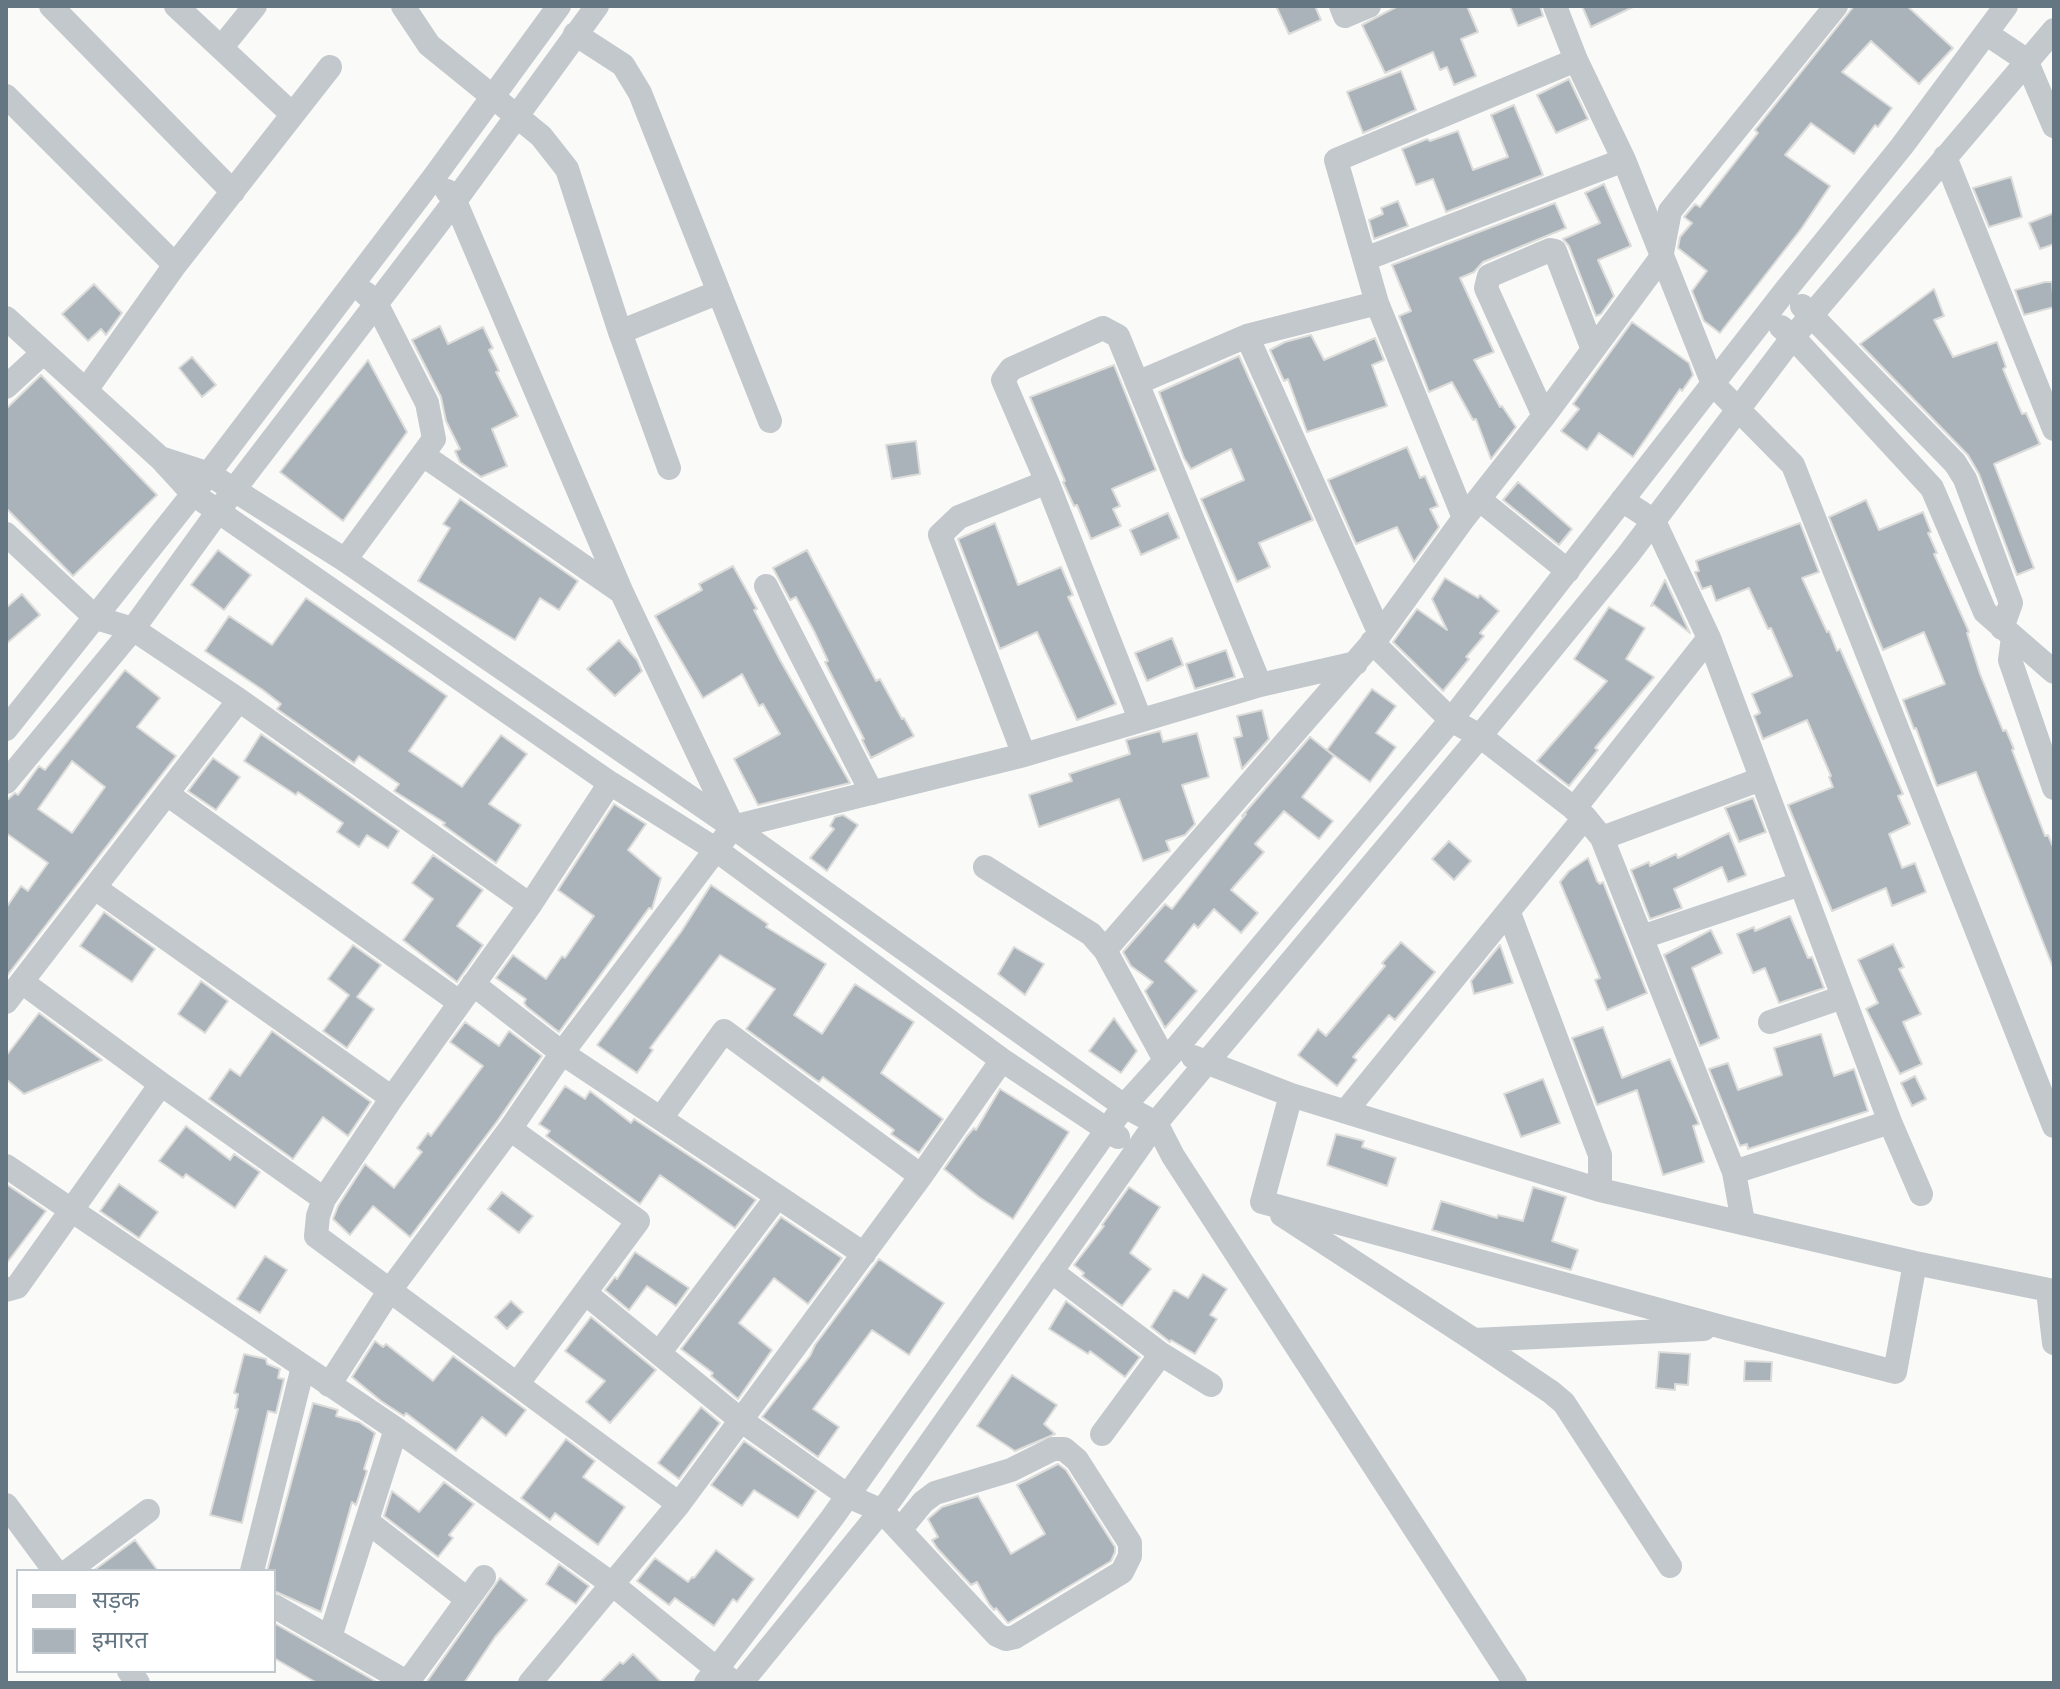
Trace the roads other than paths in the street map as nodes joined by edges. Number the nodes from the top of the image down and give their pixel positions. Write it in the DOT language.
graph roads {
  1 [pos="51,6"];
  2 [pos="176,6"];
  3 [pos="255,6"];
  4 [pos="403,6"];
  5 [pos="559,6"];
  6 [pos="597,6"];
  7 [pos="1341,6"];
  8 [pos="1369,6"];
  9 [pos="1555,6"];
  10 [pos="1836,6"];
  11 [pos="2006,6"];
  12 [pos="2054,30"];
  13 [pos="575,34"];
  14 [pos="1987,34"];
  15 [pos="221,48"];
  16 [pos="1576,60"];
  17 [pos="2026,60"];
  18 [pos="330,67"];
  19 [pos="493,95"];
  20 [pos="6,96"];
  21 [pos="292,114"];
  22 [pos="516,115"];
  23 [pos="2054,126"];
  24 [pos="1945,157"];
  25 [pos="1624,160"];
  26 [pos="434,177"];
  27 [pos="233,192"];
  28 [pos="455,201"];
  29 [pos="1661,258"];
  30 [pos="1365,259"];
  31 [pos="175,265"];
  32 [pos="354,283"];
  33 [pos="1785,291"];
  34 [pos="719,292"];
  35 [pos="376,303"];
  36 [pos="1377,303"];
  37 [pos="1812,314"];
  38 [pos="1766,316"];
  39 [pos="6,318"];
  40 [pos="620,332"];
  41 [pos="1247,336"];
  42 [pos="1793,337"];
  43 [pos="1593,350"];
  44 [pos="43,353"];
  45 [pos="1137,383"];
  46 [pos="1713,384"];
  47 [pos="6,387"];
  48 [pos="86,390"];
  49 [pos="1902,407"];
  50 [pos="1739,411"];
  51 [pos="1544,416"];
  52 [pos="770,421"];
  53 [pos="1879,429"];
  54 [pos="2054,429"];
  55 [pos="423,455"];
  56 [pos="160,458"];
  57 [pos="669,468"];
  58 [pos="209,474"];
  59 [pos="1047,482"];
  60 [pos="233,491"];
  61 [pos="193,494"];
  62 [pos="1622,500"];
  63 [pos="1472,509"];
  64 [pos="219,512"];
  65 [pos="1654,521"];
  66 [pos="6,534"];
  67 [pos="345,560"];
  68 [pos="1568,571"];
  69 [pos="766,586"];
  70 [pos="622,593"];
  71 [pos="96,618"];
  72 [pos="133,629"];
  73 [pos="2007,633"];
  74 [pos="1376,638"];
  75 [pos="1709,638"];
  76 [pos="1356,663"];
  77 [pos="2054,675"];
  78 [pos="1260,685"];
  79 [pos="2021,697"];
  80 [pos="239,700"];
  81 [pos="1140,719"];
  82 [pos="1451,720"];
  83 [pos="6,730"];
  84 [pos="1480,736"];
  85 [pos="30,751"];
  86 [pos="1024,755"];
  87 [pos="1761,779"];
  88 [pos="6,782"];
  89 [pos="610,783"];
  90 [pos="2054,788"];
  91 [pos="872,793"];
  92 [pos="167,794"];
  93 [pos="1580,813"];
  94 [pos="733,827"];
  95 [pos="1602,838"];
  96 [pos="715,849"];
  97 [pos="985,867"];
  98 [pos="1800,884"];
  99 [pos="95,888"];
  100 [pos="530,905"];
  101 [pos="1509,913"];
  102 [pos="1642,937"];
  103 [pos="1105,950"];
  104 [pos="22,982"];
  105 [pos="466,993"];
  106 [pos="1843,997"];
  107 [pos="6,1002"];
  108 [pos="1770,1022"];
  109 [pos="562,1053"];
  110 [pos="1169,1056"];
  111 [pos="1002,1060"];
  112 [pos="1208,1061"];
  113 [pos="161,1084"];
  114 [pos="1291,1095"];
  115 [pos="392,1098"];
  116 [pos="1124,1106"];
  117 [pos="1345,1112"];
  118 [pos="661,1118"];
  119 [pos="1890,1122"];
  120 [pos="1156,1123"];
  121 [pos="2054,1126"];
  122 [pos="510,1129"];
  123 [pos="1107,1130"];
  124 [pos="1137,1149"];
  125 [pos="1173,1156"];
  126 [pos="6,1166"];
  127 [pos="1734,1172"];
  128 [pos="921,1176"];
  129 [pos="1600,1190"];
  130 [pos="1921,1194"];
  131 [pos="777,1197"];
  132 [pos="324,1199"];
  133 [pos="1262,1202"];
  134 [pos="73,1211"];
  135 [pos="1743,1222"];
  136 [pos="864,1254"];
  137 [pos="1915,1263"];
  138 [pos="1051,1271"];
  139 [pos="6,1290"];
  140 [pos="390,1290"];
  141 [pos="2051,1291"];
  142 [pos="585,1293"];
  143 [pos="1726,1328"];
  144 [pos="1474,1340"];
  145 [pos="2054,1343"];
  146 [pos="659,1353"];
  147 [pos="1161,1354"];
  148 [pos="303,1367"];
  149 [pos="518,1383"];
  150 [pos="329,1385"];
  151 [pos="1211,1385"];
  152 [pos="742,1421"];
  153 [pos="396,1429"];
  154 [pos="1102,1434"];
  155 [pos="848,1496"];
  156 [pos="679,1504"];
  157 [pos="6,1505"];
  158 [pos="148,1511"];
  159 [pos="882,1511"];
  160 [pos="368,1522"];
  161 [pos="900,1530"];
  162 [pos="1670,1566"];
  163 [pos="54,1569"];
  164 [pos="71,1569"];
  165 [pos="252,1569"];
  166 [pos="484,1577"];
  167 [pos="612,1584"];
  168 [pos="467,1599"];
  169 [pos="276,1607"];
  170 [pos="330,1637"];
  171 [pos="1508,1678"];
  172 [pos="725,1680"];
  173 [pos="408,1683"];
  174 [pos="530,1683"];
  1 -- 27 [label="street"];
  2 -- 15 [label="street"];
  3 -- 15 [label="street"];
  4 -- 19 [label="street"];
  5 -- 19 [label="street"];
  6 -- 13 [label="street"];
  7 -- 8 [label="street"];
  9 -- 16 [label="street"];
  10 -- 29 [label="street"];
  11 -- 14 [label="street"];
  12 -- 17 [label="street"];
  13 -- 22 [label="street"];
  13 -- 34 [label="street"];
  14 -- 17 [label="street"];
  14 -- 33 [label="street"];
  15 -- 21 [label="street"];
  16 -- 25 [label="street"];
  16 -- 30 [label="street"];
  17 -- 23 [label="street"];
  17 -- 24 [label="street"];
  18 -- 21 [label="street"];
  19 -- 22 [label="street"];
  19 -- 26 [label="street"];
  20 -- 31 [label="street"];
  21 -- 27 [label="street"];
  22 -- 28 [label="street"];
  22 -- 40 [label="street"];
  24 -- 37 [label="street"];
  24 -- 54 [label="street"];
  25 -- 29 [label="street"];
  25 -- 30 [label="street"];
  26 -- 28 [label="street"];
  26 -- 32 [label="street"];
  27 -- 31 [label="street"];
  28 -- 35 [label="street"];
  28 -- 70 [label="street"];
  29 -- 43 [label="street"];
  29 -- 46 [label="street"];
  30 -- 36 [label="street"];
  31 -- 48 [label="street"];
  32 -- 35 [label="street"];
  32 -- 58 [label="street"];
  33 -- 37 [label="street"];
  33 -- 38 [label="street"];
  34 -- 40 [label="street"];
  34 -- 52 [label="street"];
  35 -- 55 [label="street"];
  35 -- 60 [label="street"];
  36 -- 41 [label="street"];
  36 -- 63 [label="street"];
  37 -- 42 [label="street"];
  37 -- 49 [label="street"];
  38 -- 42 [label="street"];
  38 -- 46 [label="street"];
  39 -- 44 [label="street"];
  40 -- 57 [label="street"];
  41 -- 45 [label="street"];
  41 -- 74 [label="street"];
  42 -- 50 [label="street"];
  42 -- 53 [label="street"];
  43 -- 51 [label="street"];
  43 -- 51 [label="street"];
  44 -- 47 [label="street"];
  44 -- 48 [label="street"];
  45 -- 59 [label="street"];
  45 -- 78 [label="street"];
  46 -- 50 [label="street"];
  46 -- 62 [label="street"];
  48 -- 56 [label="street"];
  49 -- 53 [label="street"];
  49 -- 73 [label="street"];
  50 -- 65 [label="street"];
  50 -- 121 [label="street"];
  51 -- 63 [label="street"];
  53 -- 73 [label="street"];
  55 -- 67 [label="street"];
  55 -- 70 [label="street"];
  56 -- 58 [label="street"];
  56 -- 61 [label="street"];
  58 -- 60 [label="street"];
  58 -- 61 [label="street"];
  59 -- 81 [label="street"];
  59 -- 86 [label="street"];
  60 -- 64 [label="street"];
  60 -- 67 [label="street"];
  61 -- 64 [label="street"];
  61 -- 71 [label="street"];
  62 -- 65 [label="street"];
  62 -- 68 [label="street"];
  63 -- 68 [label="street"];
  63 -- 74 [label="street"];
  64 -- 72 [label="street"];
  64 -- 89 [label="street"];
  65 -- 75 [label="street"];
  65 -- 84 [label="street"];
  66 -- 71 [label="street"];
  67 -- 94 [label="street"];
  68 -- 82 [label="street"];
  69 -- 91 [label="street"];
  70 -- 94 [label="street"];
  71 -- 72 [label="street"];
  71 -- 83 [label="street"];
  72 -- 80 [label="street"];
  72 -- 85 [label="street"];
  73 -- 77 [label="street"];
  73 -- 79 [label="street"];
  74 -- 76 [label="street"];
  74 -- 82 [label="street"];
  75 -- 87 [label="street"];
  75 -- 93 [label="street"];
  76 -- 78 [label="street"];
  76 -- 103 [label="street"];
  77 -- 79 [label="street"];
  78 -- 81 [label="street"];
  79 -- 90 [label="street"];
  80 -- 92 [label="street"];
  80 -- 100 [label="street"];
  81 -- 86 [label="street"];
  82 -- 84 [label="street"];
  82 -- 110 [label="street"];
  83 -- 85 [label="street"];
  84 -- 93 [label="street"];
  84 -- 112 [label="street"];
  85 -- 88 [label="street"];
  86 -- 91 [label="street"];
  87 -- 95 [label="street"];
  87 -- 98 [label="street"];
  89 -- 96 [label="street"];
  89 -- 100 [label="street"];
  91 -- 94 [label="street"];
  92 -- 99 [label="street"];
  92 -- 105 [label="street"];
  93 -- 95 [label="street"];
  93 -- 101 [label="street"];
  94 -- 96 [label="street"];
  94 -- 116 [label="street"];
  95 -- 102 [label="street"];
  96 -- 109 [label="street"];
  96 -- 111 [label="street"];
  97 -- 103 [label="street"];
  98 -- 102 [label="street"];
  98 -- 106 [label="street"];
  99 -- 104 [label="street"];
  99 -- 115 [label="street"];
  100 -- 105 [label="street"];
  101 -- 117 [label="street"];
  101 -- 129 [label="street"];
  102 -- 127 [label="street"];
  103 -- 110 [label="street"];
  104 -- 107 [label="street"];
  104 -- 113 [label="street"];
  105 -- 109 [label="street"];
  105 -- 115 [label="street"];
  106 -- 108 [label="street"];
  106 -- 119 [label="street"];
  109 -- 118 [label="street"];
  109 -- 122 [label="street"];
  110 -- 112 [label="street"];
  110 -- 116 [label="street"];
  111 -- 123 [label="street"];
  111 -- 128 [label="street"];
  112 -- 114 [label="street"];
  112 -- 120 [label="street"];
  113 -- 132 [label="street"];
  113 -- 134 [label="street"];
  114 -- 117 [label="street"];
  114 -- 133 [label="street"];
  115 -- 132 [label="street"];
  116 -- 120 [label="street"];
  116 -- 123 [label="street"];
  117 -- 129 [label="street"];
  118 -- 128 [label="street"];
  118 -- 131 [label="street"];
  119 -- 127 [label="street"];
  119 -- 130 [label="street"];
  120 -- 124 [label="street"];
  120 -- 125 [label="street"];
  122 -- 140 [label="street"];
  122 -- 142 [label="street"];
  123 -- 124 [label="street"];
  123 -- 155 [label="street"];
  124 -- 125 [label="street"];
  124 -- 138 [label="street"];
  125 -- 171 [label="street"];
  126 -- 134 [label="street"];
  127 -- 135 [label="street"];
  128 -- 136 [label="street"];
  129 -- 135 [label="street"];
  131 -- 136 [label="street"];
  131 -- 146 [label="street"];
  132 -- 140 [label="street"];
  133 -- 143 [label="street"];
  133 -- 144 [label="street"];
  134 -- 139 [label="street"];
  134 -- 148 [label="street"];
  135 -- 137 [label="street"];
  136 -- 152 [label="street"];
  137 -- 141 [label="street"];
  137 -- 143 [label="street"];
  138 -- 147 [label="street"];
  138 -- 159 [label="street"];
  140 -- 149 [label="street"];
  140 -- 150 [label="street"];
  141 -- 145 [label="street"];
  142 -- 146 [label="street"];
  142 -- 149 [label="street"];
  143 -- 144 [label="street"];
  144 -- 162 [label="street"];
  146 -- 152 [label="street"];
  147 -- 151 [label="street"];
  147 -- 154 [label="street"];
  148 -- 150 [label="street"];
  148 -- 165 [label="street"];
  149 -- 156 [label="street"];
  150 -- 153 [label="street"];
  152 -- 155 [label="street"];
  152 -- 156 [label="street"];
  153 -- 160 [label="street"];
  153 -- 167 [label="street"];
  155 -- 159 [label="street"];
  155 -- 172 [label="street"];
  156 -- 167 [label="street"];
  157 -- 163 [label="street"];
  158 -- 164 [label="street"];
  159 -- 161 [label="street"];
  159 -- 172 [label="street"];
  160 -- 168 [label="street"];
  160 -- 170 [label="street"];
  161 -- 161 [label="street"];
  166 -- 168 [label="street"];
  167 -- 172 [label="street"];
  167 -- 174 [label="street"];
  168 -- 173 [label="street"];
  169 -- 170 [label="street"];
  170 -- 173 [label="street"];
}
